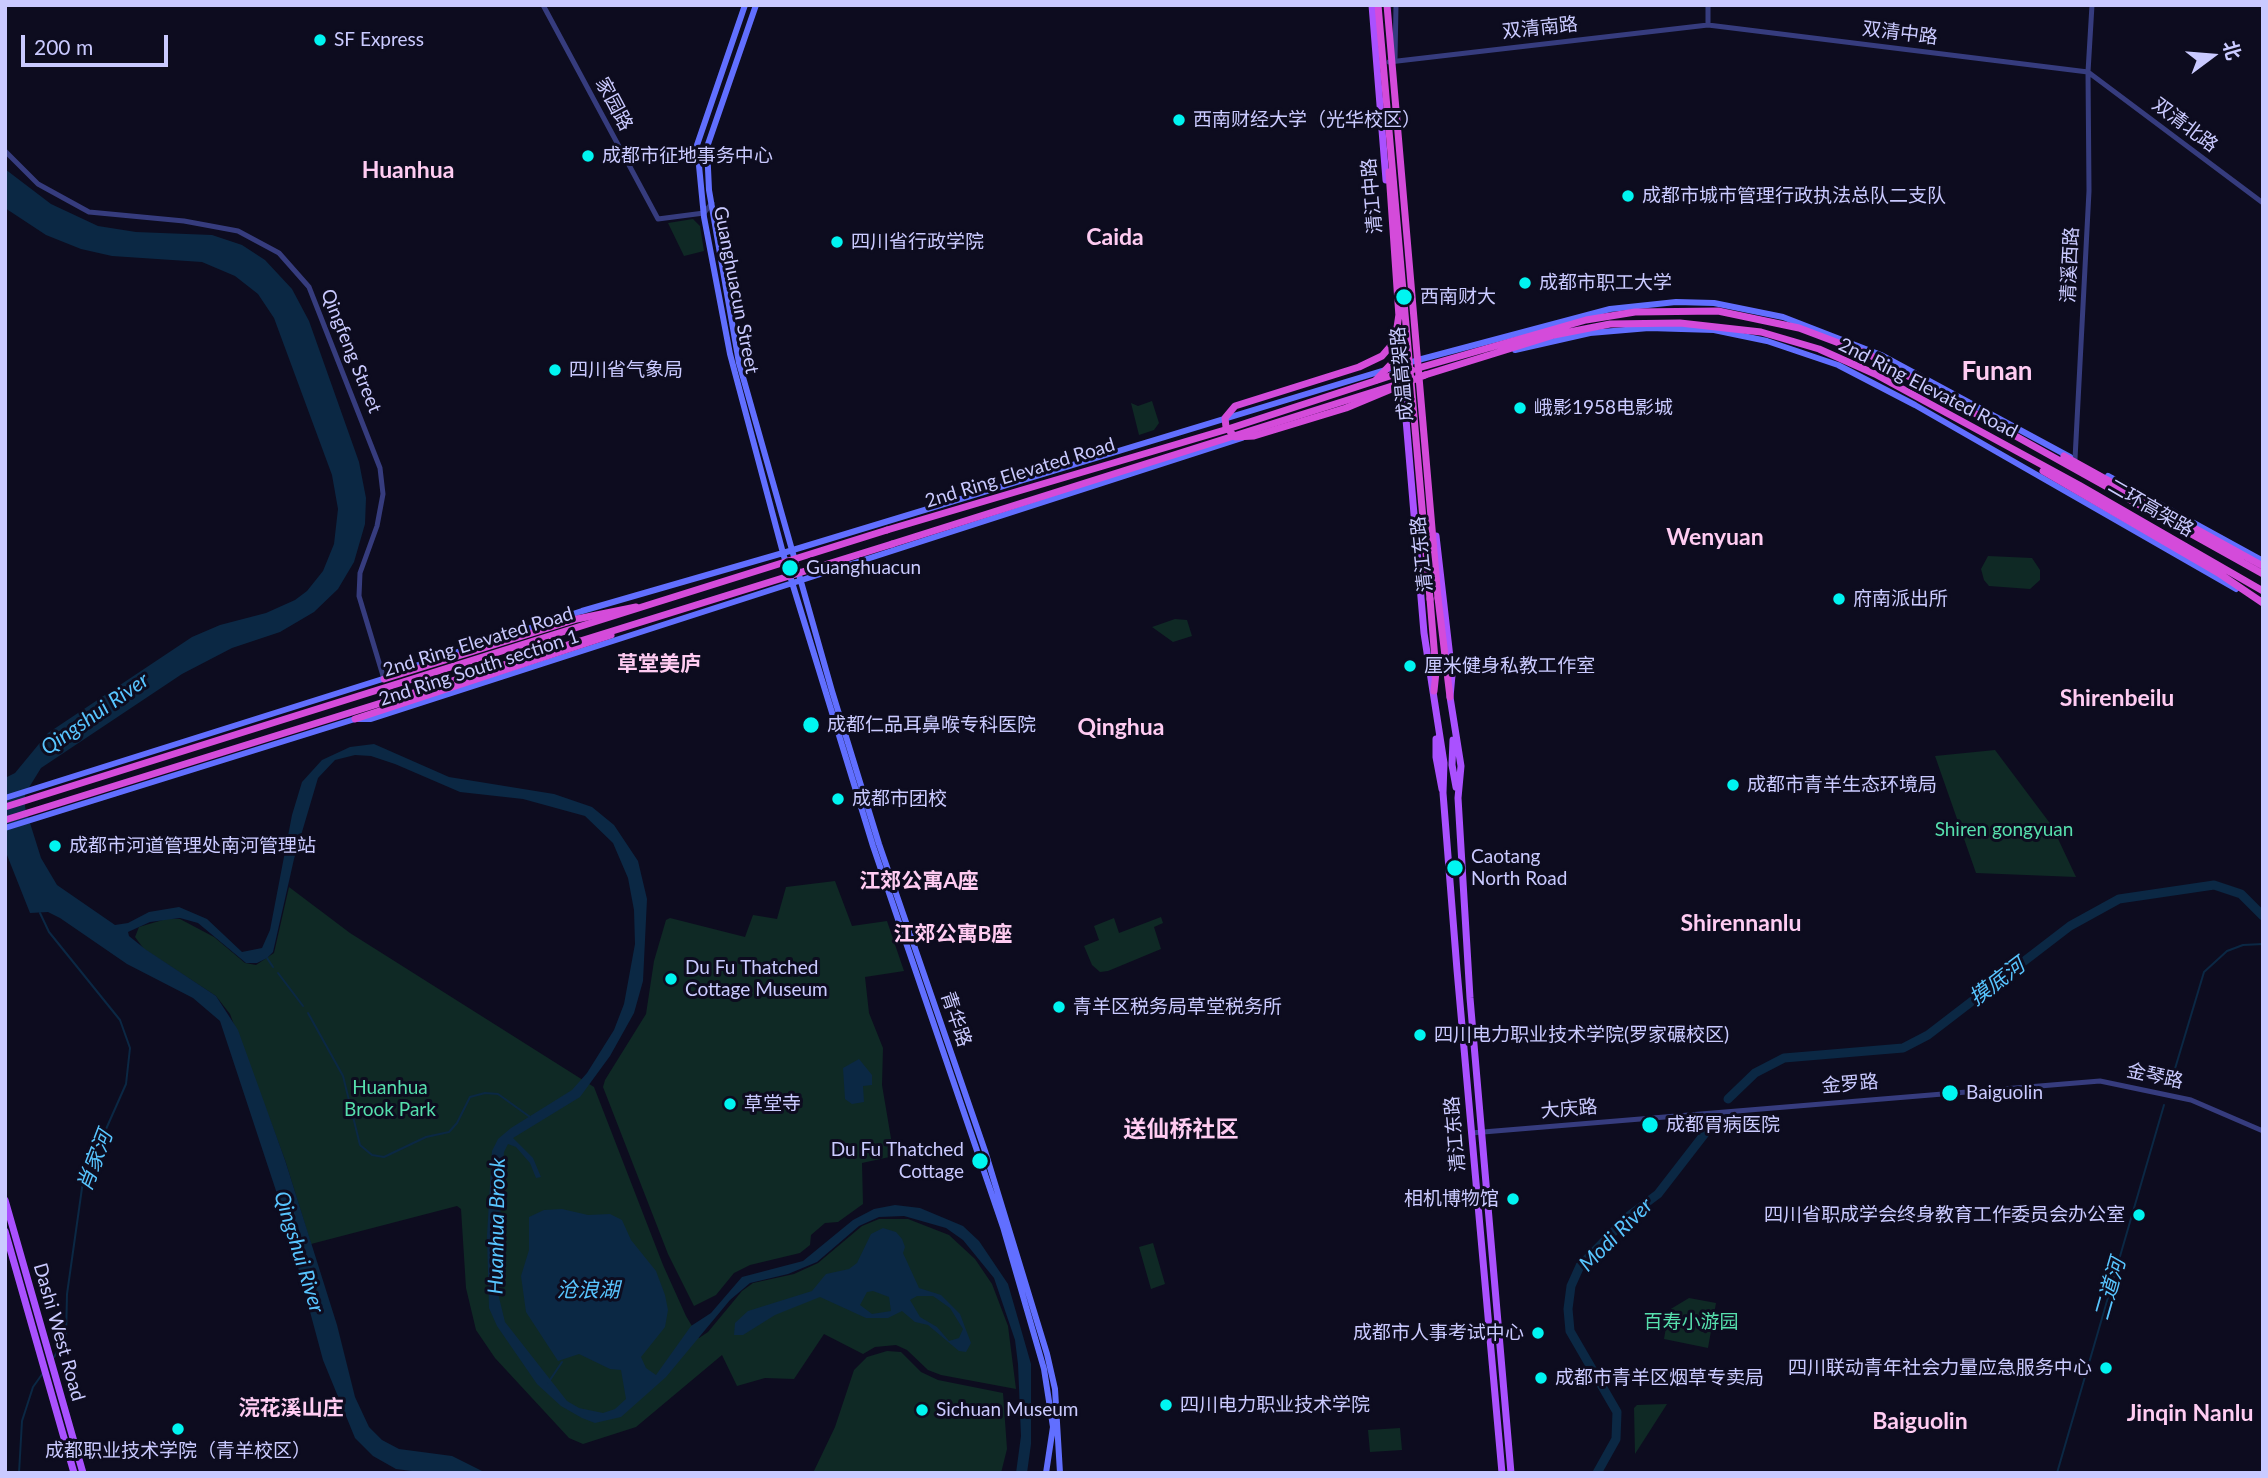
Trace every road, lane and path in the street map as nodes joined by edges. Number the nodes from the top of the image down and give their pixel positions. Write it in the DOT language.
graph roads {
  1 [pos="542,5"];
  2 [pos="745,5"];
  3 [pos="756,5"];
  4 [pos="1372,5"];
  5 [pos="1378,5"];
  6 [pos="1388,5"];
  7 [pos="1396,5"];
  8 [pos="1708,5"];
  9 [pos="2092,5"];
  10 [pos="1708,25"];
  11 [pos="1395,59"];
  12 [pos="1377,67"];
  13 [pos="2088,72"];
  14 [pos="5,151"];
  15 [pos="1391,154"];
  16 [pos="712,203"];
  17 [pos="2263,203"];
  18 [pos="704,213"];
  19 [pos="1399,314"];
  20 [pos="1418,360"];
  21 [pos="1401,365"];
  22 [pos="1421,379"];
  23 [pos="1377,380"];
  24 [pos="1402,384"];
  25 [pos="2036,445"];
  26 [pos="2023,455"];
  27 [pos="2076,459"];
  28 [pos="792,551"];
  29 [pos="783,553"];
  30 [pos="2263,563"];
  31 [pos="2263,574"];
  32 [pos="800,580"];
  33 [pos="792,583"];
  34 [pos="2263,591"];
  35 [pos="1434,599"];
  36 [pos="2263,603"];
  37 [pos="651,605"];
  38 [pos="647,620"];
  39 [pos="384,679"];
  40 [pos="1434,691"];
  41 [pos="1450,697"];
  42 [pos="355,719"];
  43 [pos="5,798"];
  44 [pos="5,807"];
  45 [pos="5,820"];
  46 [pos="5,828"];
  47 [pos="2033,1086"];
  48 [pos="1669,1115"];
  49 [pos="2263,1131"];
  50 [pos="1480,1132"];
  51 [pos="1471,1133"];
  52 [pos="5,1200"];
  53 [pos="5,1231"];
  54 [pos="74,1473"];
  55 [pos="83,1473"];
  56 [pos="1046,1473"];
  57 [pos="1060,1473"];
  58 [pos="1502,1473"];
  59 [pos="1511,1473"];
  1 -- 18 [label="street, 家园路"];
  2 -- 18 [label="main road, Guanghuacun Street"];
  3 -- 16 [label="main road, Guanghuacun Street"];
  4 -- 12 [label="main road, 清江中路"];
  5 -- 15 [label="highway, 成温高架路, bridge"];
  6 -- 11 [label="main road, 清江中路"];
  6 -- 35 [label="highway, 成温高架路, bridge"];
  7 -- 11 [label="street, 清江中路"];
  8 -- 10 [label="street"];
  9 -- 13 [label="street, 清溪西路"];
  10 -- 11 [label="street, 双清南路"];
  10 -- 13 [label="street, 双清中路"];
  11 -- 12 [label="street, 双清南路"];
  11 -- 20 [label="main road, 清江中路"];
  12 -- 21 [label="main road, 清江中路"];
  13 -- 17 [label="street, 双清北路"];
  13 -- 27 [label="street, 清溪西路"];
  14 -- 39 [label="street, Qingfeng Street"];
  15 -- 19 [label="highway, bridge"];
  15 -- 35 [label="highway, 成温高架路, bridge"];
  16 -- 18 [label="street"];
  16 -- 28 [label="main road, Guanghuacun Street"];
  18 -- 29 [label="main road, Guanghuacun Street"];
  19 -- 23 [label="highway, bridge"];
  19 -- 24 [label="highway, bridge"];
  20 -- 21 [label="main road, 2nd Ring South section 1"];
  20 -- 22 [label="main road, 清江中路"];
  20 -- 27 [label="main road, 2nd Ring South section 1"];
  21 -- 24 [label="main road, 清江中路"];
  21 -- 28 [label="main road, 2nd Ring South section 1"];
  22 -- 24 [label="main road, 2nd Ring South section 1"];
  22 -- 36 [label="main road, 2nd Ring South section 1"];
  22 -- 41 [label="main road, 清江东路"];
  23 -- 25 [label="highway, 2nd Ring Elevated Road, bridge"];
  23 -- 37 [label="highway, 2nd Ring Elevated Road, bridge"];
  24 -- 26 [label="highway, 2nd Ring Elevated Road, bridge"];
  24 -- 32 [label="main road, 2nd Ring South section 1"];
  24 -- 38 [label="highway, 2nd Ring Elevated Road, bridge"];
  24 -- 40 [label="main road, 清江东路"];
  25 -- 30 [label="highway"];
  25 -- 31 [label="highway, 二环高架路"];
  26 -- 34 [label="highway, 二环高架路"];
  26 -- 36 [label="highway"];
  27 -- 30 [label="main road, 2nd Ring South section 1"];
  28 -- 29 [label="main road, 2nd Ring South section 1"];
  28 -- 32 [label="main road, Guanghuacun Street"];
  29 -- 33 [label="main road, Guanghuacun Street"];
  29 -- 39 [label="main road, 2nd Ring South section 1"];
  32 -- 33 [label="main road, 2nd Ring South section 1"];
  32 -- 57 [label="main road, 青华路"];
  33 -- 42 [label="main road, 2nd Ring South section 1"];
  33 -- 56 [label="main road, 青华路"];
  35 -- 40 [label="highway, 成温高架路"];
  35 -- 41 [label="highway, 成温高架路"];
  37 -- 39 [label="highway, bridge"];
  37 -- 44 [label="highway, 2nd Ring Elevated Road, bridge"];
  38 -- 42 [label="highway, bridge"];
  38 -- 45 [label="highway, 2nd Ring Elevated Road, bridge"];
  39 -- 43 [label="main road, 2nd Ring South section 1"];
  40 -- 51 [label="main road, 清江东路"];
  41 -- 50 [label="main road, 清江东路"];
  42 -- 46 [label="main road, 2nd Ring South section 1"];
  47 -- 48 [label="street, 金罗路"];
  47 -- 49 [label="street, 金琴路"];
  48 -- 50 [label="street, 大庆路"];
  50 -- 51 [label="street, 大庆路"];
  50 -- 59 [label="main road, 清江东路"];
  51 -- 58 [label="main road, 清江东路"];
  52 -- 55 [label="main road, Dashi West Road"];
  53 -- 54 [label="main road, Dashi West Road"];
}
